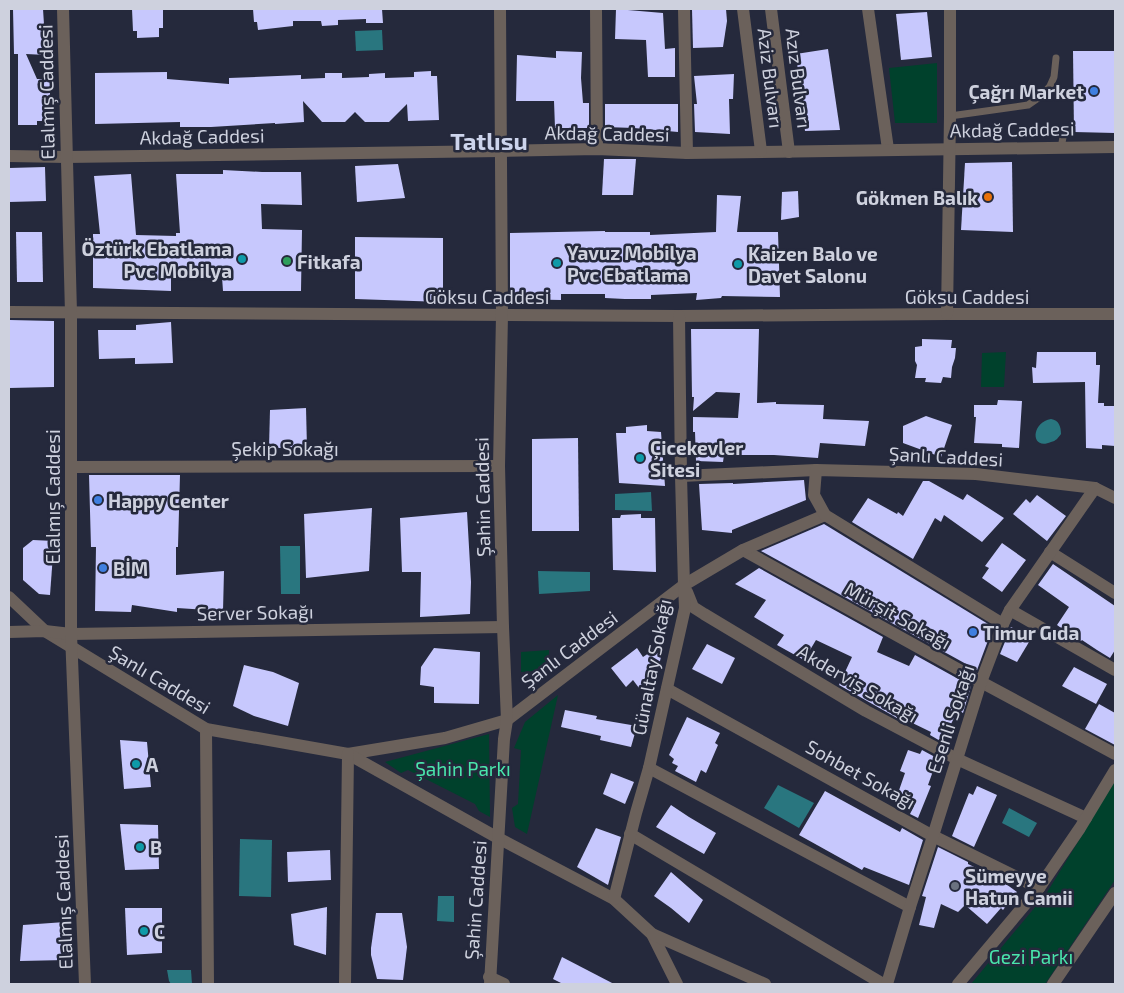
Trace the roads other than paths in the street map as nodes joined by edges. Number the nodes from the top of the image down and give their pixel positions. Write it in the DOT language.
graph roads {
  1 [pos="63,9"];
  2 [pos="500,9"];
  3 [pos="596,9"];
  4 [pos="684,9"];
  5 [pos="743,9"];
  6 [pos="771,9"];
  7 [pos="868,9"];
  8 [pos="950,9"];
  9 [pos="1056,58"];
  10 [pos="950,116"];
  11 [pos="1064,132"];
  12 [pos="1115,147"];
  13 [pos="949,148"];
  14 [pos="1060,148"];
  15 [pos="597,149"];
  16 [pos="888,149"];
  17 [pos="502,151"];
  18 [pos="761,152"];
  19 [pos="789,152"];
  20 [pos="687,153"];
  21 [pos="9,156"];
  22 [pos="66,157"];
  23 [pos="9,312"];
  24 [pos="71,313"];
  25 [pos="947,314"];
  26 [pos="1115,314"];
  27 [pos="502,315"];
  28 [pos="679,316"];
  29 [pos="499,466"];
  30 [pos="71,467"];
  31 [pos="816,470"];
  32 [pos="681,476"];
  33 [pos="1095,488"];
  34 [pos="1115,498"];
  35 [pos="825,515"];
  36 [pos="743,550"];
  37 [pos="1050,552"];
  38 [pos="684,585"];
  39 [pos="1115,593"];
  40 [pos="9,597"];
  41 [pos="1010,610"];
  42 [pos="1003,624"];
  43 [pos="503,627"];
  44 [pos="45,631"];
  45 [pos="9,632"];
  46 [pos="71,634"];
  47 [pos="72,648"];
  48 [pos="1115,670"];
  49 [pos="981,682"];
  50 [pos="667,689"];
  51 [pos="507,720"];
  52 [pos="206,729"];
  53 [pos="348,754"];
  54 [pos="1115,754"];
  55 [pos="957,759"];
  56 [pos="649,768"];
  57 [pos="1115,770"];
  58 [pos="1086,818"];
  59 [pos="630,834"];
  60 [pos="933,836"];
  61 [pos="498,838"];
  62 [pos="1039,888"];
  63 [pos="1115,892"];
  64 [pos="614,899"];
  65 [pos="910,907"];
  66 [pos="652,934"];
  67 [pos="490,980"];
  68 [pos="85,984"];
  69 [pos="208,984"];
  70 [pos="345,984"];
  71 [pos="504,984"];
  72 [pos="677,984"];
  73 [pos="765,984"];
  74 [pos="882,984"];
  75 [pos="887,984"];
  76 [pos="958,984"];
  77 [pos="1053,984"];
  1 -- 22 [label="street, Elalmış Caddesi"];
  2 -- 17 [label="street, Şahin Caddesi"];
  3 -- 15 [label="street"];
  4 -- 20 [label="street"];
  5 -- 18 [label="street, Aziz Bulvarı"];
  6 -- 19 [label="street, Azız Bulvarı"];
  7 -- 16 [label="street"];
  8 -- 10 [label="street"];
  9 -- 10 [label="lane"];
  10 -- 13 [label="street"];
  11 -- 14 [label="lane"];
  12 -- 14 [label="street, Akdağ Caddesi"];
  13 -- 14 [label="street, Akdağ Caddesi"];
  13 -- 16 [label="street, Akdağ Caddesi"];
  13 -- 25 [label="street"];
  15 -- 17 [label="street, Akdağ Caddesi"];
  15 -- 20 [label="street, Akdağ Caddesi"];
  16 -- 19 [label="street, Akdağ Caddesi"];
  17 -- 22 [label="street, Akdağ Caddesi"];
  17 -- 27 [label="street, Şahin Caddesi"];
  18 -- 19 [label="street, Akdağ Caddesi"];
  18 -- 20 [label="street, Akdağ Caddesi"];
  21 -- 22 [label="street, Akdağ Caddesi"];
  22 -- 24 [label="street, Elalmış Caddesi"];
  23 -- 24 [label="street, Göksu Caddesi"];
  24 -- 27 [label="street, Göksu Caddesi"];
  24 -- 30 [label="street, Elalmış Caddesi"];
  25 -- 26 [label="street, Göksu Caddesi"];
  25 -- 28 [label="street, Göksu Caddesi"];
  27 -- 28 [label="street, Göksu Caddesi"];
  27 -- 29 [label="street, Şahin Caddesi"];
  28 -- 32 [label="street, Günaltay Sokağı"];
  29 -- 30 [label="street, Şekip Sokağı"];
  29 -- 43 [label="street, Şahin Caddesi"];
  30 -- 46 [label="street, Elalmış Caddesi"];
  31 -- 32 [label="street, Şanlı Caddesi"];
  31 -- 33 [label="street, Şanlı Caddesi"];
  31 -- 35 [label="street"];
  32 -- 38 [label="street, Günaltay Sokağı"];
  33 -- 34 [label="street, Şanlı Caddesi"];
  33 -- 37 [label="street, Esenli Sokağı"];
  35 -- 36 [label="street, Şanlı Caddesi"];
  35 -- 42 [label="street"];
  36 -- 38 [label="street, Şanlı Caddesi"];
  36 -- 49 [label="street, Mürşit Sokağı"];
  37 -- 39 [label="street"];
  37 -- 41 [label="street, Esenli Sokağı"];
  38 -- 50 [label="street, Günaltay Sokağı"];
  38 -- 51 [label="street, Şanlı Caddesi"];
  38 -- 55 [label="street, Akderviş Sokağı"];
  40 -- 44 [label="street, Şanlı Caddesi"];
  41 -- 42 [label="street, Esenli Sokağı"];
  41 -- 48 [label="street"];
  42 -- 49 [label="street, Esenli Sokağı"];
  43 -- 46 [label="street, Server Sokağı"];
  43 -- 51 [label="street, Şahin Caddesi"];
  44 -- 45 [label="street, Server Sokağı"];
  44 -- 46 [label="street, Server Sokağı"];
  44 -- 47 [label="street, Şanlı Caddesi"];
  46 -- 47 [label="street, Elalmış Caddesi"];
  47 -- 52 [label="street, Şanlı Caddesi"];
  47 -- 68 [label="street, Elalmış Caddesi"];
  49 -- 54 [label="street, Mürşit Sokağı"];
  49 -- 55 [label="street, Esenli Sokağı"];
  50 -- 56 [label="street, Günaltay Sokağı"];
  50 -- 60 [label="street, Sohbet Sokağı"];
  51 -- 53 [label="street, Şanlı Caddesi"];
  51 -- 61 [label="street, Şahin Caddesi"];
  52 -- 53 [label="street, Şanlı Caddesi"];
  52 -- 69 [label="street"];
  53 -- 61 [label="street"];
  53 -- 70 [label="street"];
  55 -- 58 [label="street, Akderviş Sokağı"];
  55 -- 60 [label="street, Esenli Sokağı"];
  56 -- 59 [label="street, Günaltay Sokağı"];
  56 -- 65 [label="street"];
  57 -- 58 [label="street"];
  58 -- 62 [label="street"];
  59 -- 64 [label="street, Günaltay Sokağı"];
  59 -- 74 [label="street"];
  60 -- 62 [label="street, Sohbet Sokağı"];
  60 -- 65 [label="street, Esenli Sokağı"];
  61 -- 64 [label="street"];
  61 -- 67 [label="street, Şahin Caddesi"];
  62 -- 76 [label="street"];
  63 -- 77 [label="street"];
  64 -- 66 [label="street"];
  65 -- 75 [label="street, Esenli Sokağı"];
  66 -- 72 [label="street"];
  66 -- 73 [label="street"];
  67 -- 71 [label="street"];
}
